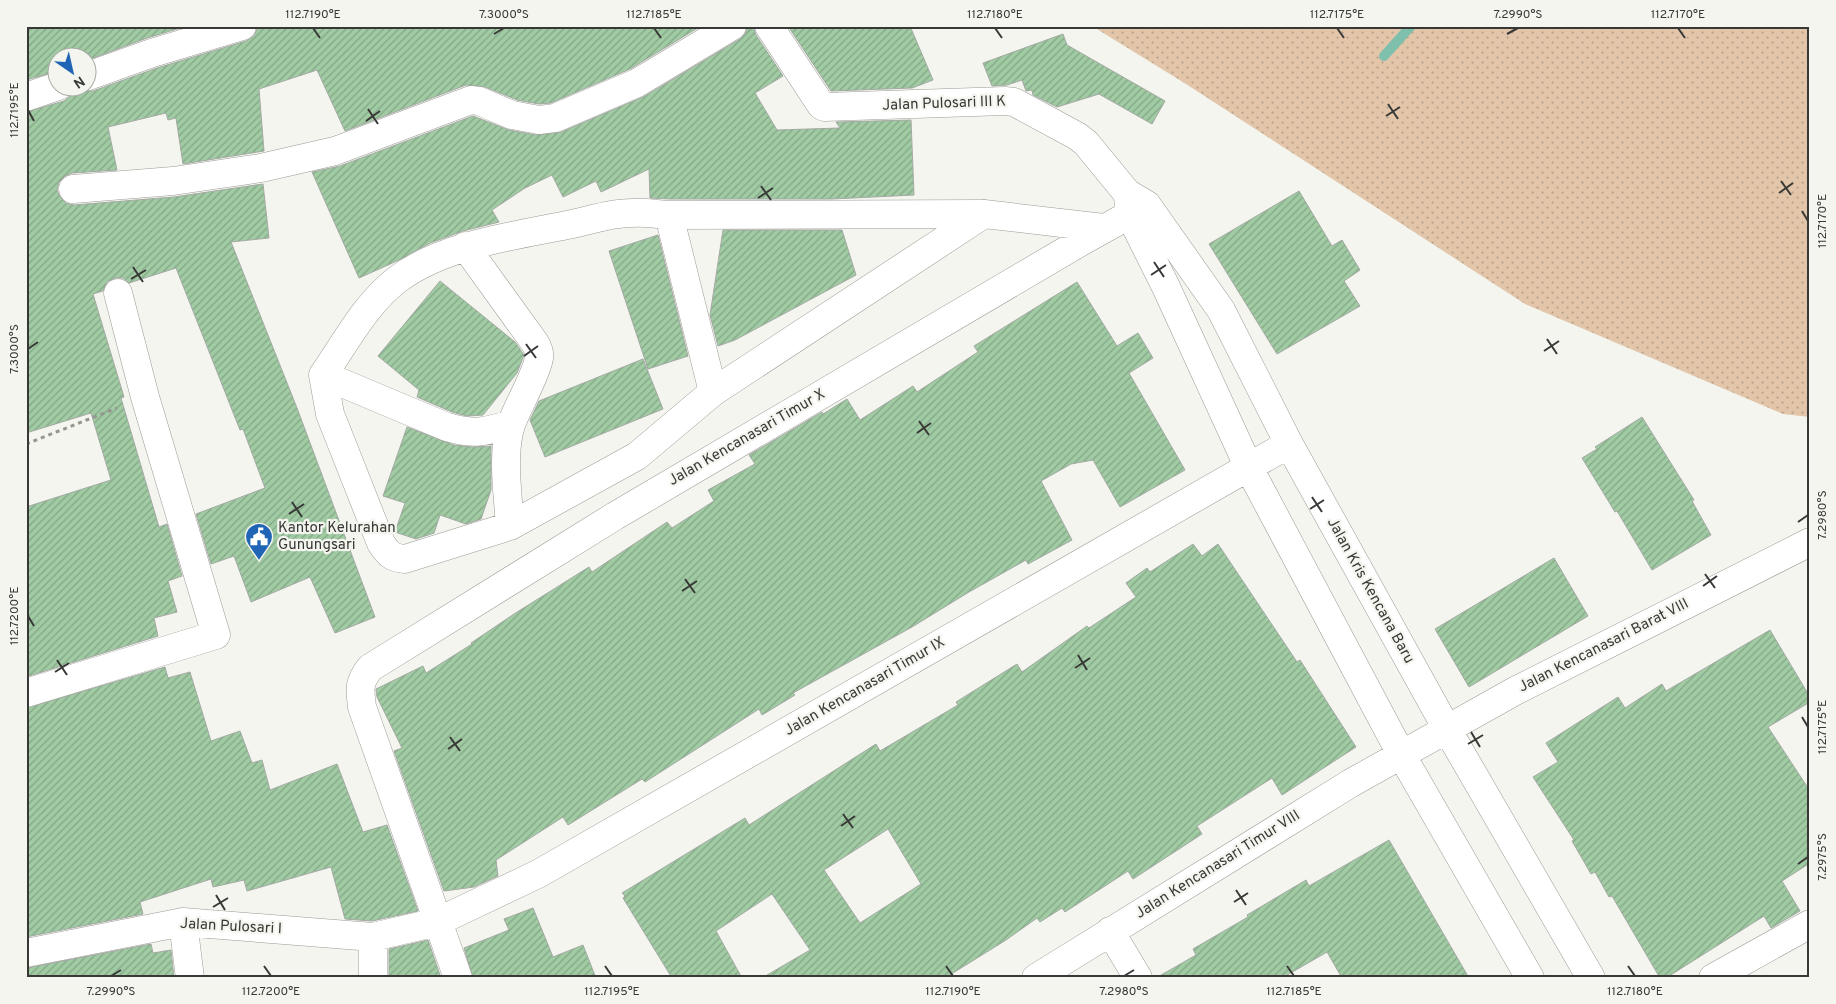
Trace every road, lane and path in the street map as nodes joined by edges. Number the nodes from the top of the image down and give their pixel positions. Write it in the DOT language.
graph roads {
  1 [pos="242,26"];
  2 [pos="732,26"];
  3 [pos="770,26"];
  4 [pos="98,72"];
  5 [pos="48,89"];
  6 [pos="26,97"];
  7 [pos="73,189"];
  8 [pos="1135,204"];
  9 [pos="984,214"];
  10 [pos="669,215"];
  11 [pos="1104,228"];
  12 [pos="465,246"];
  13 [pos="118,293"];
  14 [pos="323,375"];
  15 [pos="713,392"];
  16 [pos="146,397"];
  17 [pos="511,424"];
  18 [pos="26,444"];
  19 [pos="1289,444"];
  20 [pos="1249,468"];
  21 [pos="510,526"];
  22 [pos="1810,542"];
  23 [pos="26,693"];
  24 [pos="1447,729"];
  25 [pos="1401,754"];
  26 [pos="183,922"];
  27 [pos="437,922"];
  28 [pos="1810,924"];
  29 [pos="1110,931"];
  30 [pos="373,936"];
  31 [pos="26,953"];
  32 [pos="190,978"];
  33 [pos="373,978"];
  34 [pos="458,978"];
  35 [pos="1036,978"];
  36 [pos="1138,978"];
  37 [pos="1530,978"];
  38 [pos="1591,978"];
  39 [pos="1713,978"];
  1 -- 4 [label="street"];
  2 -- 7 [label="street"];
  3 -- 8 [label="street, Jalan Pulosari III K"];
  5 -- 6 [label="street"];
  8 -- 11 [label="street, Jalan Kencanasari Timur X"];
  8 -- 19 [label="street, Jalan Kris Kencana Baru"];
  8 -- 20 [label="street"];
  9 -- 10 [label="street"];
  9 -- 11 [label="street"];
  9 -- 15 [label="street"];
  10 -- 12 [label="street"];
  10 -- 15 [label="street"];
  11 -- 27 [label="street, Jalan Kencanasari Timur X"];
  12 -- 14 [label="street"];
  12 -- 17 [label="street"];
  13 -- 16 [label="street"];
  14 -- 17 [label="street"];
  14 -- 21 [label="street"];
  15 -- 21 [label="street"];
  16 -- 18 [label="path"];
  16 -- 23 [label="street"];
  17 -- 21 [label="street"];
  19 -- 20 [label="street, Jalan Kencanasari Timur IX"];
  19 -- 24 [label="street, Jalan Kris Kencana Baru"];
  20 -- 25 [label="street"];
  20 -- 27 [label="street, Jalan Kencanasari Timur IX"];
  22 -- 24 [label="street, Jalan Kencanasari Barat VIII"];
  24 -- 25 [label="street, Jalan Kencanasari Barat VIII"];
  24 -- 38 [label="street, Jalan Kris Kencana Baru"];
  25 -- 29 [label="street, Jalan Kencanasari Timur VIII"];
  25 -- 37 [label="street"];
  26 -- 30 [label="street, Jalan Pulosari I"];
  26 -- 31 [label="street, Jalan Pulosari I"];
  26 -- 32 [label="street"];
  27 -- 30 [label="street, Jalan Pulosari I"];
  27 -- 34 [label="street"];
  28 -- 39 [label="street"];
  29 -- 35 [label="street, Jalan Kencanasari Timur VIII"];
  29 -- 36 [label="street"];
  30 -- 33 [label="street"];
}
